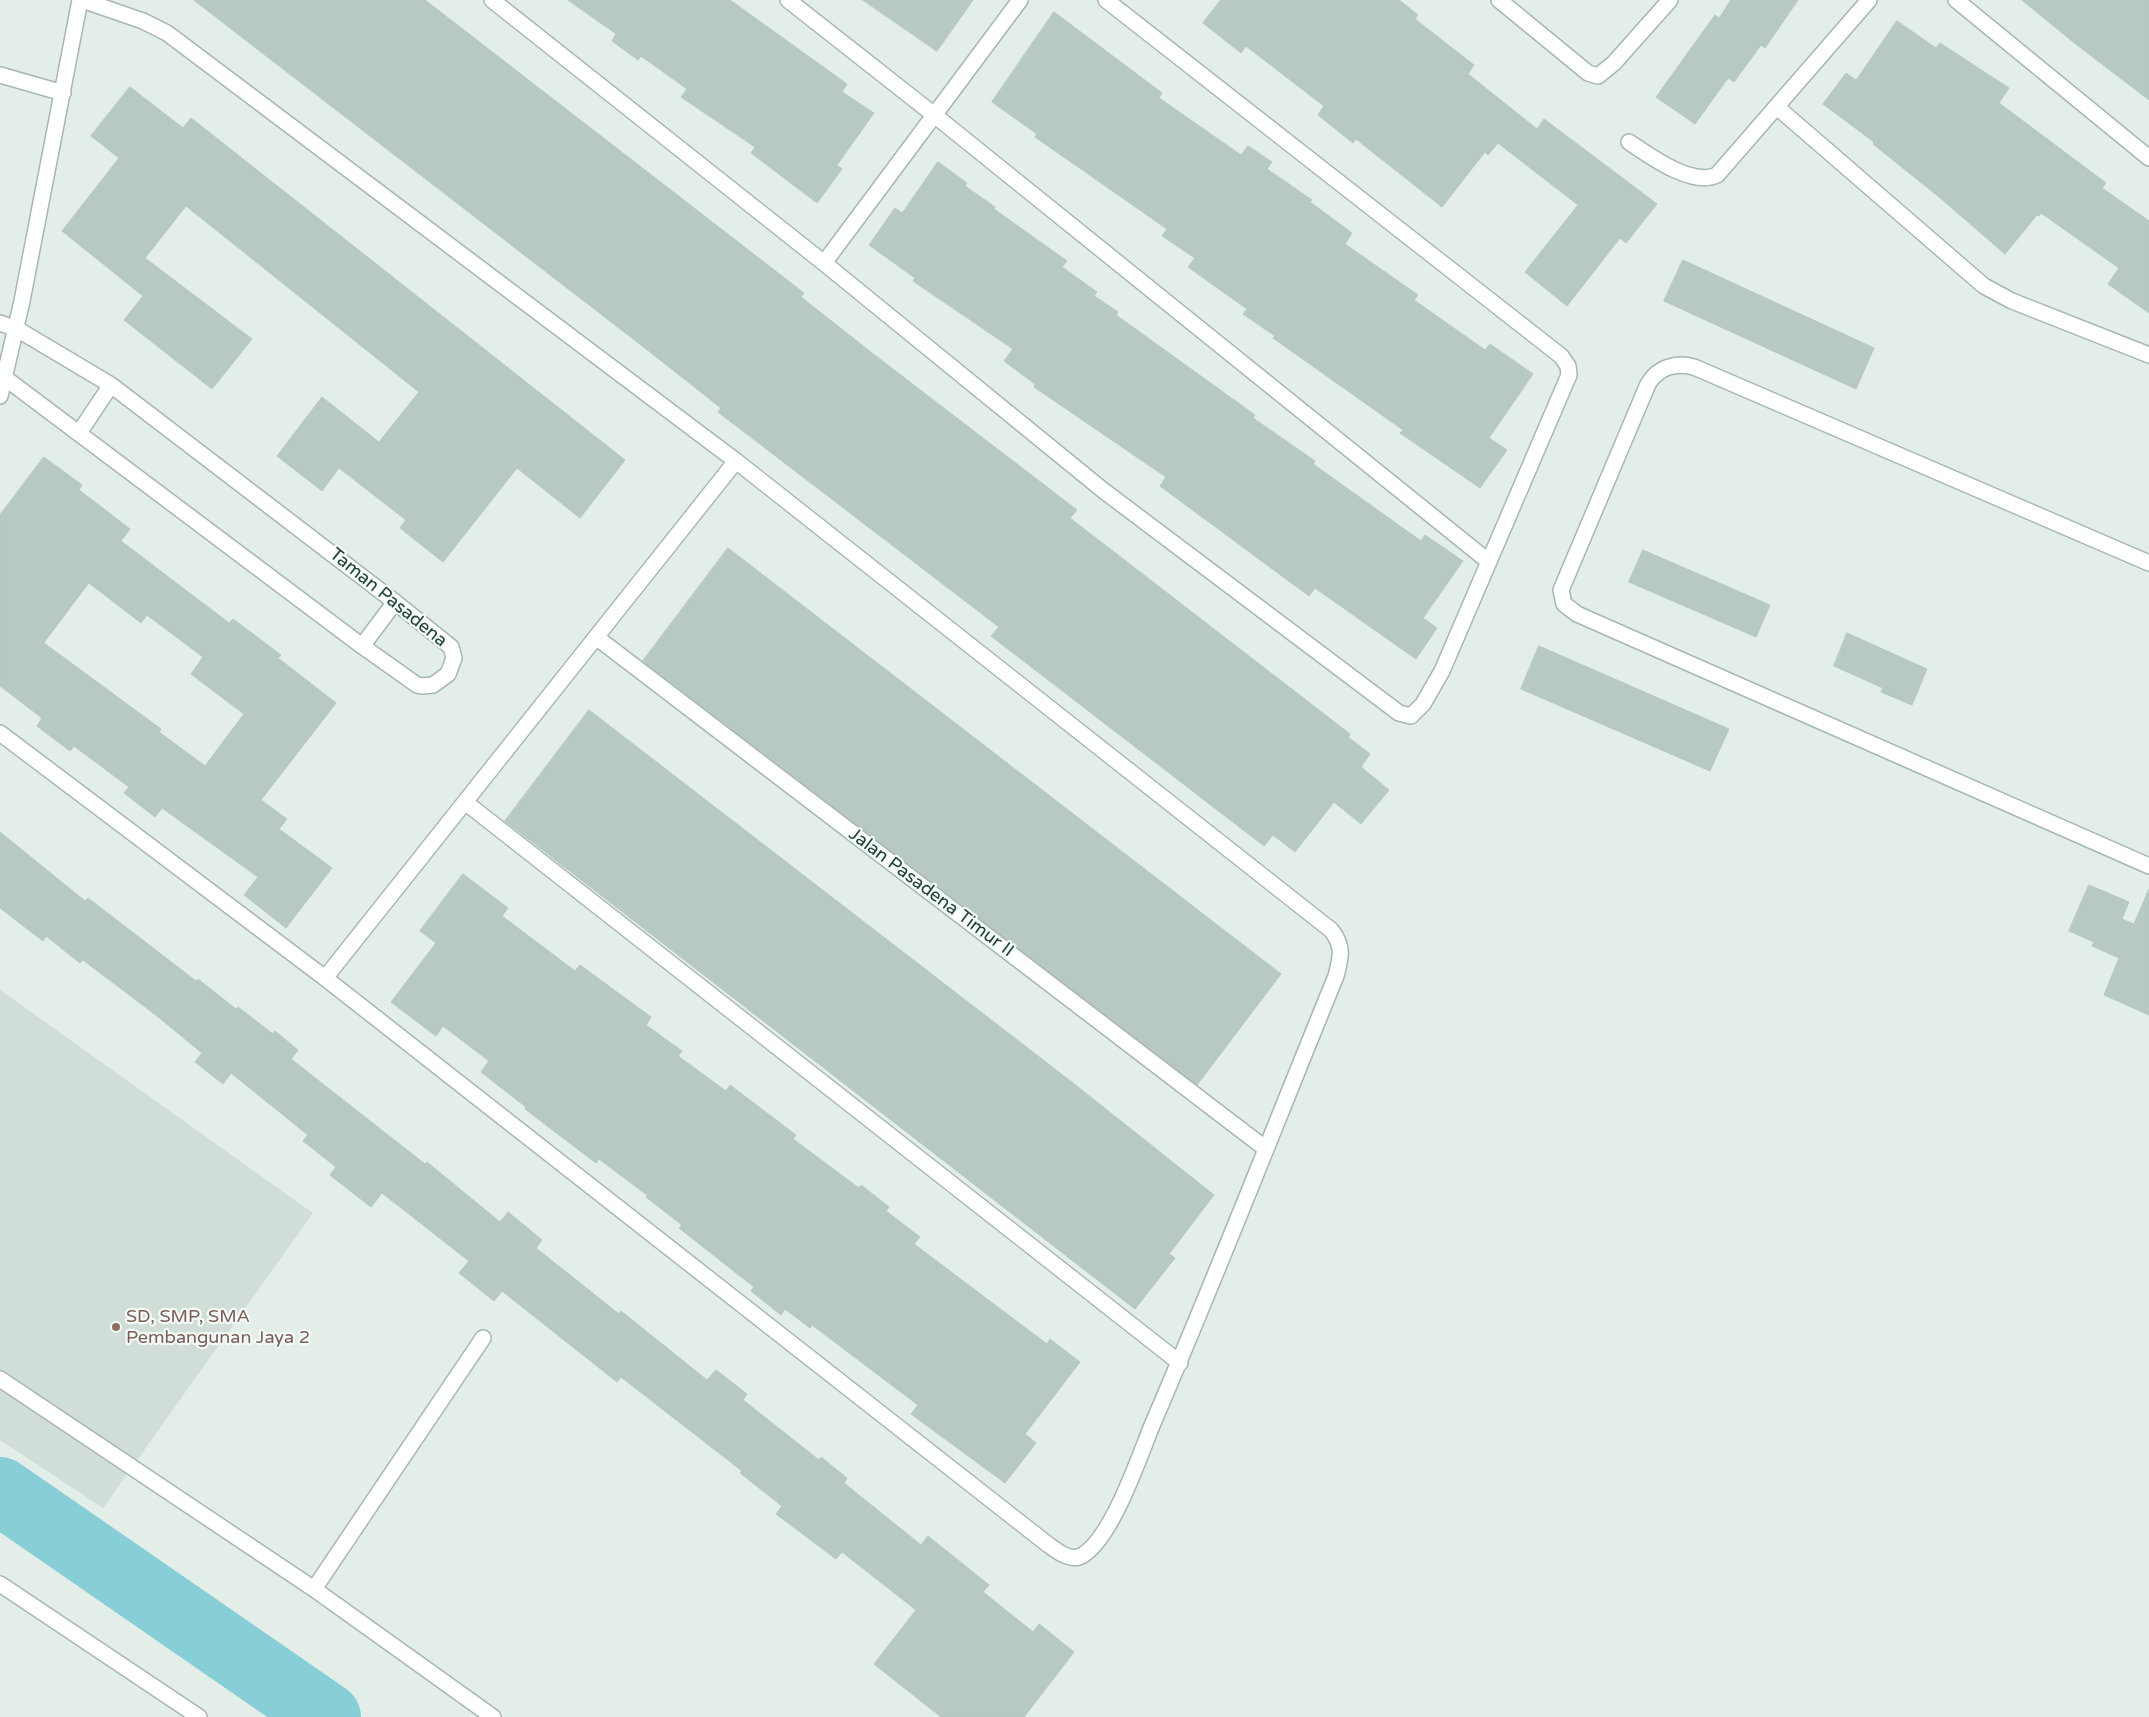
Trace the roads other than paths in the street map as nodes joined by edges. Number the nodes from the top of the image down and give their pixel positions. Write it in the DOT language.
graph roads {
  1 [pos="81,0"];
  2 [pos="492,0"];
  3 [pos="788,0"];
  4 [pos="1020,0"];
  5 [pos="1106,0"];
  6 [pos="1499,0"];
  7 [pos="1670,0"];
  8 [pos="1869,0"];
  9 [pos="1956,0"];
  10 [pos="0,75"];
  11 [pos="63,93"];
  12 [pos="1778,108"];
  13 [pos="933,114"];
  14 [pos="1629,142"];
  15 [pos="2149,158"];
  16 [pos="824,262"];
  17 [pos="0,323"];
  18 [pos="17,329"];
  19 [pos="2149,355"];
  20 [pos="6,378"];
  21 [pos="111,385"];
  22 [pos="0,396"];
  23 [pos="79,433"];
  24 [pos="736,461"];
  25 [pos="1488,561"];
  26 [pos="2149,563"];
  27 [pos="395,602"];
  28 [pos="596,637"];
  29 [pos="362,646"];
  30 [pos="0,733"];
  31 [pos="465,802"];
  32 [pos="2149,866"];
  33 [pos="325,978"];
  34 [pos="1266,1149"];
  35 [pos="483,1338"];
  36 [pos="1180,1363"];
  37 [pos="0,1379"];
  38 [pos="0,1584"];
  39 [pos="314,1589"];
  40 [pos="200,1717"];
  41 [pos="493,1717"];
  1 -- 11 [label="street"];
  1 -- 24 [label="street"];
  2 -- 16 [label="street"];
  3 -- 13 [label="street"];
  4 -- 13 [label="street"];
  5 -- 25 [label="street"];
  6 -- 7 [label="street"];
  8 -- 12 [label="street"];
  9 -- 15 [label="street"];
  10 -- 11 [label="street"];
  11 -- 18 [label="street"];
  12 -- 14 [label="street"];
  12 -- 19 [label="street"];
  13 -- 16 [label="street"];
  13 -- 25 [label="street"];
  16 -- 25 [label="street"];
  17 -- 18 [label="street, Taman Pasadena"];
  18 -- 20 [label="street"];
  18 -- 21 [label="street, Taman Pasadena"];
  20 -- 22 [label="street"];
  20 -- 23 [label="street, Taman Pasadena"];
  21 -- 23 [label="street"];
  21 -- 27 [label="street, Taman Pasadena"];
  23 -- 29 [label="street, Taman Pasadena"];
  24 -- 28 [label="street"];
  24 -- 34 [label="street"];
  26 -- 32 [label="street"];
  27 -- 29 [label="street"];
  27 -- 29 [label="street, Taman Pasadena"];
  28 -- 31 [label="street"];
  28 -- 34 [label="street, Jalan Pasadena Timur II"];
  30 -- 33 [label="street"];
  31 -- 33 [label="street"];
  31 -- 36 [label="street"];
  33 -- 36 [label="street"];
  34 -- 36 [label="street"];
  35 -- 39 [label="street"];
  37 -- 39 [label="street"];
  38 -- 40 [label="street"];
  39 -- 41 [label="street"];
}
